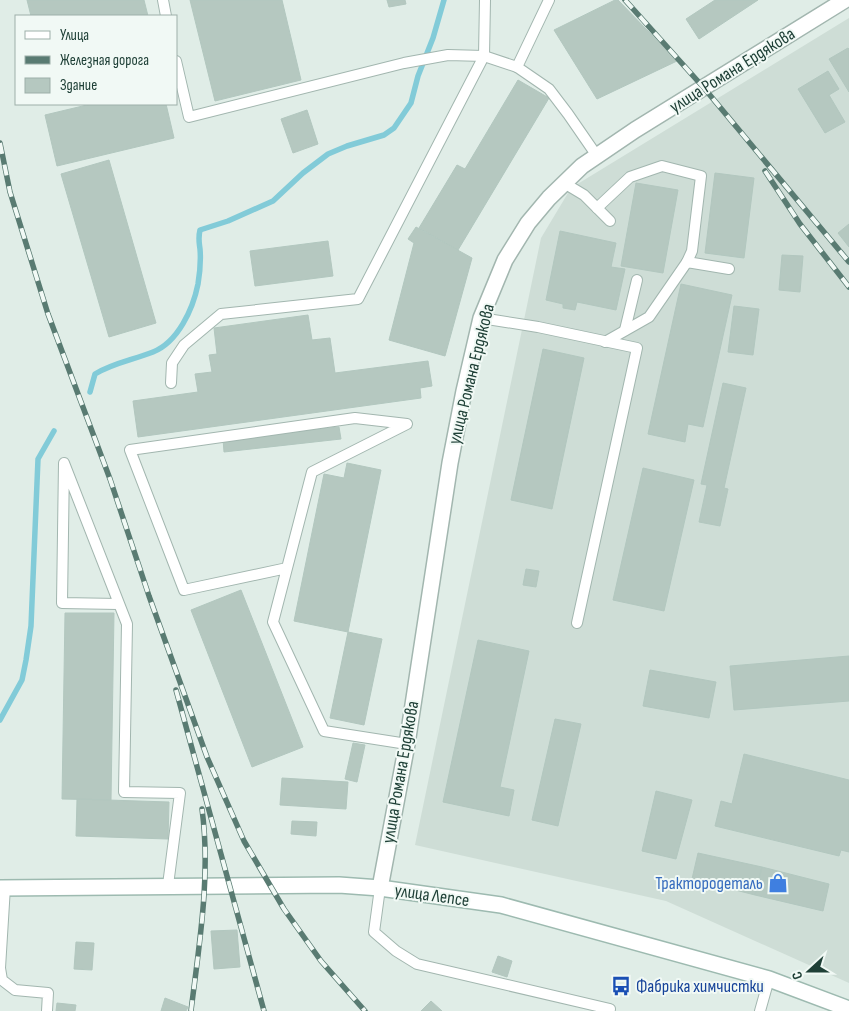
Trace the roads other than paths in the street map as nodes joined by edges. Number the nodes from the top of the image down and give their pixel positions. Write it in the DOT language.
graph roads {
  1 [pos="163,0"];
  2 [pos="485,0"];
  3 [pos="549,0"];
  4 [pos="845,0"];
  5 [pos="166,15"];
  6 [pos="484,56"];
  7 [pos="517,67"];
  8 [pos="178,70"];
  9 [pos="597,156"];
  10 [pos="564,183"];
  11 [pos="597,208"];
  12 [pos="610,221"];
  13 [pos="687,262"];
  14 [pos="729,269"];
  15 [pos="637,280"];
  16 [pos="481,318"];
  17 [pos="626,330"];
  18 [pos="605,342"];
  19 [pos="171,383"];
  20 [pos="287,568"];
  21 [pos="118,604"];
  22 [pos="577,623"];
  23 [pos="406,744"];
  24 [pos="168,885"];
  25 [pos="2,888"];
  26 [pos="380,888"];
  27 [pos="769,979"];
  28 [pos="610,1009"];
  29 [pos="849,1009"];
  30 [pos="46,1011"];
  31 [pos="760,1011"];
  1 -- 5 [label="lane"];
  2 -- 6 [label="lane"];
  3 -- 7 [label="lane"];
  4 -- 9 [label="street, улица Романа Ердякова"];
  6 -- 7 [label="lane"];
  6 -- 8 [label="lane"];
  6 -- 19 [label="lane"];
  7 -- 9 [label="lane"];
  9 -- 10 [label="street, улица Романа Ердякова"];
  10 -- 11 [label="lane"];
  10 -- 16 [label="street, улица Романа Ердякова"];
  11 -- 12 [label="lane"];
  11 -- 13 [label="lane"];
  13 -- 14 [label="lane"];
  13 -- 17 [label="lane"];
  15 -- 17 [label="lane"];
  16 -- 18 [label="lane"];
  16 -- 23 [label="street, улица Романа Ердякова"];
  17 -- 18 [label="lane"];
  18 -- 22 [label="lane"];
  20 -- 20 [label="lane"];
  20 -- 23 [label="lane"];
  21 -- 21 [label="lane"];
  21 -- 24 [label="lane"];
  23 -- 26 [label="street, улица Романа Ердякова"];
  24 -- 25 [label="street, улица Лепсе"];
  24 -- 26 [label="street, улица Лепсе"];
  25 -- 30 [label="lane"];
  26 -- 27 [label="street, улица Лепсе"];
  26 -- 28 [label="lane"];
  27 -- 29 [label="street, улица Лепсе"];
  27 -- 31 [label="lane"];
}
